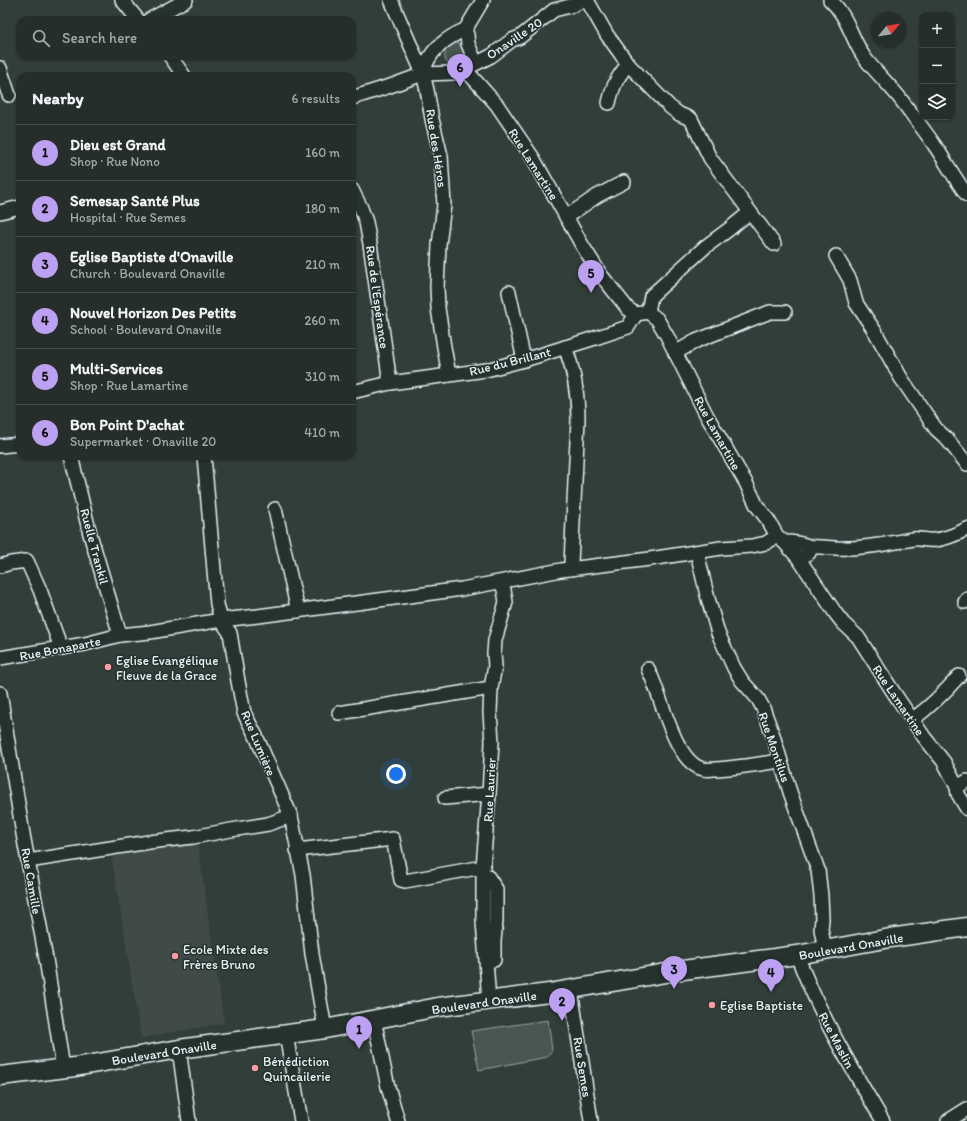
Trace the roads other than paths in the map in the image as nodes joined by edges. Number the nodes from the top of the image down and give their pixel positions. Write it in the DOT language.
graph roads {
  1 [pos="122,0"];
  2 [pos="186,0"];
  3 [pos="391,0"];
  4 [pos="483,0"];
  5 [pos="582,0"];
  6 [pos="587,0"];
  7 [pos="830,0"];
  8 [pos="135,16"];
  9 [pos="156,16"];
  10 [pos="465,30"];
  11 [pos="173,60"];
  12 [pos="628,64"];
  13 [pos="471,66"];
  14 [pos="0,68"];
  15 [pos="181,72"];
  16 [pos="423,74"];
  17 [pos="9,95"];
  18 [pos="356,97"];
  19 [pos="609,103"];
  20 [pos="624,182"];
  21 [pos="967,195"];
  22 [pos="356,198"];
  23 [pos="16,208"];
  24 [pos="0,212"];
  25 [pos="750,212"];
  26 [pos="566,217"];
  27 [pos="774,244"];
  28 [pos="836,256"];
  29 [pos="509,292"];
  30 [pos="785,312"];
  31 [pos="642,313"];
  32 [pos="565,347"];
  33 [pos="675,353"];
  34 [pos="524,360"];
  35 [pos="449,375"];
  36 [pos="390,382"];
  37 [pos="356,391"];
  38 [pos="16,444"];
  39 [pos="0,446"];
  40 [pos="72,460"];
  41 [pos="204,460"];
  42 [pos="967,464"];
  43 [pos="275,509"];
  44 [pos="967,529"];
  45 [pos="781,539"];
  46 [pos="811,548"];
  47 [pos="697,552"];
  48 [pos="799,559"];
  49 [pos="0,566"];
  50 [pos="572,569"];
  51 [pos="501,582"];
  52 [pos="298,611"];
  53 [pos="221,620"];
  54 [pos="120,636"];
  55 [pos="61,648"];
  56 [pos="0,658"];
  57 [pos="648,669"];
  58 [pos="959,676"];
  59 [pos="491,688"];
  60 [pos="0,693"];
  61 [pos="338,713"];
  62 [pos="913,719"];
  63 [pos="780,760"];
  64 [pos="962,784"];
  65 [pos="490,794"];
  66 [pos="445,798"];
  67 [pos="967,809"];
  68 [pos="291,816"];
  69 [pos="298,850"];
  70 [pos="28,861"];
  71 [pos="484,871"];
  72 [pos="967,927"];
  73 [pos="825,950"];
  74 [pos="797,955"];
  75 [pos="572,990"];
  76 [pos="493,1000"];
  77 [pos="374,1019"];
  78 [pos="325,1028"];
  79 [pos="286,1034"];
  80 [pos="179,1049"];
  81 [pos="63,1068"];
  82 [pos="0,1076"];
  83 [pos="967,1109"];
  84 [pos="189,1121"];
  85 [pos="301,1121"];
  86 [pos="398,1121"];
  87 [pos="591,1121"];
  88 [pos="883,1121"];
  89 [pos="948,1121"];
  1 -- 8 [label="street"];
  2 -- 9 [label="street"];
  3 -- 16 [label="street, Rue des Héros"];
  4 -- 10 [label="street"];
  5 -- 13 [label="street, Onaville 20"];
  6 -- 12 [label="street"];
  7 -- 21 [label="street"];
  10 -- 13 [label="street, Rue Lamartine"];
  10 -- 16 [label="street"];
  11 -- 15 [label="street"];
  12 -- 19 [label="street"];
  12 -- 25 [label="street"];
  13 -- 16 [label="street, Onaville 20"];
  13 -- 26 [label="street, Rue Lamartine"];
  14 -- 17 [label="street"];
  16 -- 18 [label="street, Onaville 20"];
  16 -- 35 [label="street, Rue des Héros"];
  20 -- 26 [label="street"];
  22 -- 36 [label="street, Rue de l'Espérance"];
  23 -- 24 [label="street"];
  25 -- 27 [label="street"];
  25 -- 31 [label="street"];
  26 -- 31 [label="street, Rue Lamartine"];
  28 -- 42 [label="street"];
  29 -- 34 [label="street"];
  30 -- 33 [label="street"];
  31 -- 32 [label="street, Rue du Brillant"];
  31 -- 33 [label="street, Rue Lamartine"];
  32 -- 34 [label="street, Rue du Brillant"];
  32 -- 50 [label="street"];
  33 -- 45 [label="street, Rue Lamartine"];
  34 -- 35 [label="street, Rue du Brillant"];
  35 -- 36 [label="street, Rue du Brillant"];
  36 -- 37 [label="street, Rue du Brillant"];
  38 -- 39 [label="street"];
  40 -- 54 [label="street, Ruelle Trankil"];
  41 -- 53 [label="street, Rue Lumière"];
  43 -- 52 [label="street"];
  44 -- 46 [label="street"];
  45 -- 46 [label="street"];
  45 -- 47 [label="street, Rue Bonaparte"];
  45 -- 48 [label="street, Rue Lamartine"];
  46 -- 48 [label="street"];
  47 -- 50 [label="street, Rue Bonaparte"];
  47 -- 63 [label="street, Rue Montilus"];
  48 -- 62 [label="street, Rue Lamartine"];
  49 -- 55 [label="street"];
  50 -- 51 [label="street, Rue Bonaparte"];
  51 -- 52 [label="street, Rue Bonaparte"];
  51 -- 59 [label="street, Rue Laurier"];
  52 -- 53 [label="street, Rue Bonaparte"];
  53 -- 54 [label="street, Rue Bonaparte"];
  53 -- 68 [label="street, Rue Lumière"];
  54 -- 55 [label="street, Rue Bonaparte"];
  55 -- 56 [label="street, Rue Bonaparte"];
  57 -- 63 [label="street"];
  58 -- 62 [label="street"];
  59 -- 61 [label="street"];
  59 -- 65 [label="street, Rue Laurier"];
  60 -- 70 [label="street, Rue Camille"];
  62 -- 64 [label="street, Rue Lamartine"];
  63 -- 73 [label="street, Rue Montilus"];
  64 -- 67 [label="street, Rue Lamartine"];
  65 -- 66 [label="street"];
  65 -- 71 [label="street, Rue Laurier"];
  68 -- 69 [label="street, Rue Lumière"];
  68 -- 70 [label="street"];
  69 -- 71 [label="street"];
  69 -- 78 [label="street, Rue Lumière"];
  70 -- 81 [label="street, Rue Camille"];
  71 -- 76 [label="street, Rue Laurier"];
  72 -- 73 [label="street, Boulevard Onaville"];
  73 -- 74 [label="street, Boulevard Onaville"];
  74 -- 75 [label="street, Boulevard Onaville"];
  74 -- 88 [label="street, Rue Maslin"];
  75 -- 76 [label="street, Boulevard Onaville"];
  75 -- 87 [label="street, Rue Semes"];
  76 -- 77 [label="street, Boulevard Onaville"];
  77 -- 78 [label="street, Boulevard Onaville"];
  77 -- 86 [label="street"];
  78 -- 79 [label="street, Boulevard Onaville"];
  79 -- 80 [label="street, Boulevard Onaville"];
  79 -- 85 [label="street"];
  80 -- 81 [label="street, Boulevard Onaville"];
  80 -- 84 [label="street"];
  81 -- 82 [label="street, Boulevard Onaville"];
  83 -- 89 [label="street"];
}
